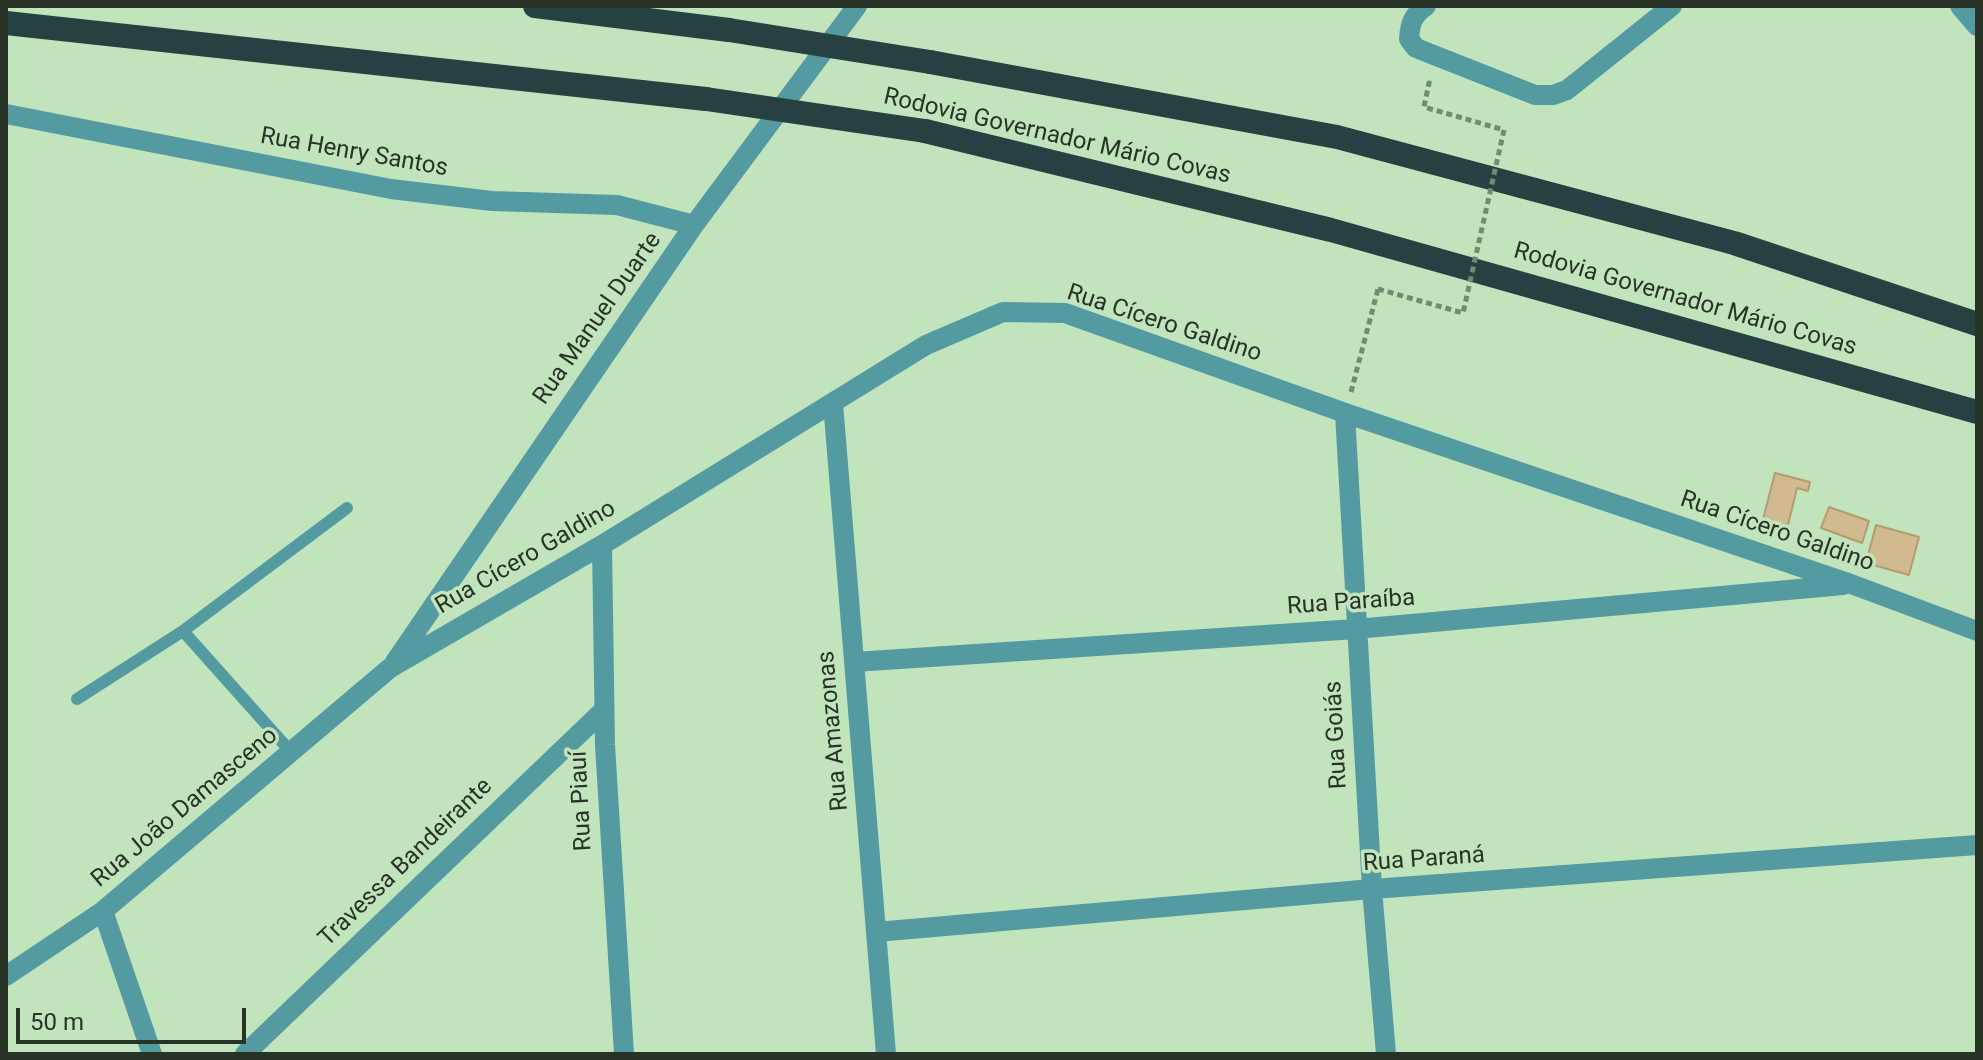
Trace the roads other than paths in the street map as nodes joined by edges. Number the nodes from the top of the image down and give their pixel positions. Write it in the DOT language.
graph roads {
  1 [pos="535,6"];
  2 [pos="857,6"];
  3 [pos="1426,6"];
  4 [pos="1672,6"];
  5 [pos="1960,6"];
  6 [pos="6,23"];
  7 [pos="1977,26"];
  8 [pos="6,114"];
  9 [pos="694,225"];
  10 [pos="1977,324"];
  11 [pos="833,403"];
  12 [pos="1977,412"];
  13 [pos="1345,413"];
  14 [pos="347,508"];
  15 [pos="602,545"];
  16 [pos="1851,584"];
  17 [pos="1356,629"];
  18 [pos="183,631"];
  19 [pos="1977,631"];
  20 [pos="854,662"];
  21 [pos="390,668"];
  22 [pos="77,699"];
  23 [pos="604,710"];
  24 [pos="291,752"];
  25 [pos="1977,845"];
  26 [pos="1372,889"];
  27 [pos="103,911"];
  28 [pos="876,932"];
  29 [pos="6,976"];
  30 [pos="152,1054"];
  31 [pos="245,1054"];
  32 [pos="624,1054"];
  33 [pos="886,1054"];
  34 [pos="1386,1054"];
  1 -- 10 [label="highway, Rodovia Governador Mário Covas, bridge"];
  2 -- 9 [label="street, Rua Manuel Duarte"];
  3 -- 4 [label="street"];
  5 -- 7 [label="street"];
  6 -- 12 [label="highway, Rodovia Governador Mário Covas, bridge"];
  8 -- 9 [label="street, Rua Henry Santos"];
  9 -- 21 [label="street, Rua Manuel Duarte"];
  11 -- 13 [label="street, Rua Cícero Galdino"];
  11 -- 15 [label="street, Rua Cícero Galdino"];
  11 -- 20 [label="street, Rua Amazonas"];
  13 -- 16 [label="street, Rua Cícero Galdino"];
  13 -- 17 [label="street, Rua Goiás"];
  14 -- 18 [label="lane"];
  15 -- 21 [label="street, Rua Cícero Galdino"];
  15 -- 23 [label="street, Rua Piauí"];
  16 -- 17 [label="street, Rua Paraíba"];
  16 -- 19 [label="street, Rua Cícero Galdino"];
  17 -- 20 [label="street, Rua Paraíba"];
  17 -- 26 [label="street, Rua Goiás"];
  18 -- 22 [label="lane"];
  18 -- 24 [label="lane"];
  20 -- 28 [label="street, Rua Amazonas"];
  21 -- 24 [label="street, Rua João Damasceno"];
  23 -- 31 [label="street, Travessa Bandeirante"];
  23 -- 32 [label="street, Rua Piauí"];
  24 -- 27 [label="street, Rua João Damasceno"];
  25 -- 26 [label="street, Rua Paraná"];
  26 -- 28 [label="street, Rua Paraná"];
  26 -- 34 [label="street, Rua Goiás"];
  27 -- 29 [label="street, Rua João Damasceno"];
  27 -- 30 [label="street"];
  28 -- 33 [label="street, Rua Amazonas"];
}
